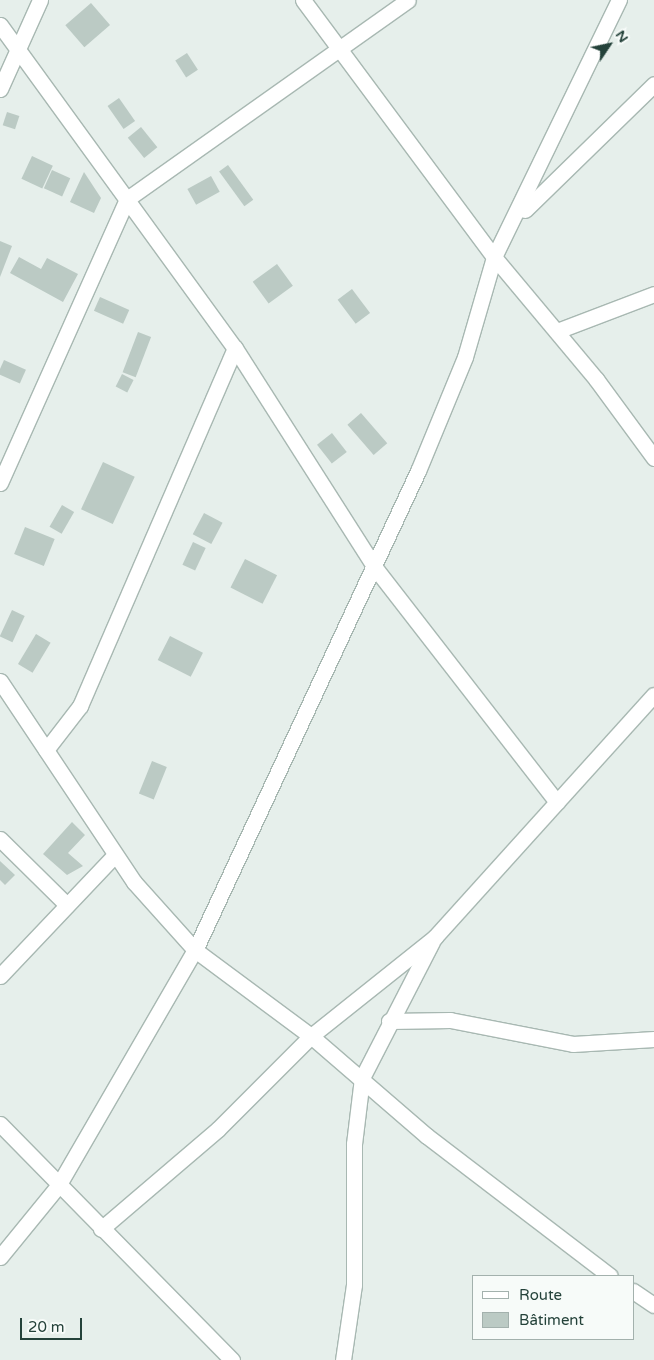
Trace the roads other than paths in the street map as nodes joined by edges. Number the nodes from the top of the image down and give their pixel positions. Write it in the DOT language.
graph roads {
  1 [pos="40,0"];
  2 [pos="303,0"];
  3 [pos="408,0"];
  4 [pos="619,0"];
  5 [pos="0,25"];
  6 [pos="338,49"];
  7 [pos="18,50"];
  8 [pos="654,84"];
  9 [pos="0,89"];
  10 [pos="127,199"];
  11 [pos="513,222"];
  12 [pos="494,257"];
  13 [pos="654,294"];
  14 [pos="557,331"];
  15 [pos="234,348"];
  16 [pos="654,458"];
  17 [pos="0,483"];
  18 [pos="376,569"];
  19 [pos="0,681"];
  20 [pos="654,695"];
  21 [pos="46,750"];
  22 [pos="558,802"];
  23 [pos="0,839"];
  24 [pos="115,855"];
  25 [pos="67,905"];
  26 [pos="435,937"];
  27 [pos="195,950"];
  28 [pos="0,976"];
  29 [pos="389,1021"];
  30 [pos="311,1036"];
  31 [pos="654,1039"];
  32 [pos="362,1078"];
  33 [pos="0,1124"];
  34 [pos="58,1186"];
  35 [pos="101,1229"];
  36 [pos="0,1257"];
  37 [pos="609,1275"];
  38 [pos="634,1293"];
  39 [pos="654,1306"];
  40 [pos="232,1360"];
  41 [pos="343,1360"];
  1 -- 7 [label="street"];
  2 -- 6 [label="street"];
  3 -- 6 [label="street"];
  4 -- 11 [label="street"];
  5 -- 7 [label="street"];
  6 -- 10 [label="street"];
  6 -- 12 [label="street"];
  7 -- 9 [label="street"];
  7 -- 10 [label="street"];
  8 -- 11 [label="street"];
  10 -- 15 [label="street"];
  10 -- 17 [label="street"];
  11 -- 12 [label="street"];
  12 -- 14 [label="street"];
  12 -- 18 [label="street"];
  13 -- 14 [label="street"];
  14 -- 16 [label="street"];
  15 -- 18 [label="street"];
  15 -- 21 [label="street"];
  18 -- 22 [label="street"];
  18 -- 27 [label="street"];
  19 -- 21 [label="street"];
  20 -- 22 [label="street"];
  21 -- 24 [label="street"];
  22 -- 26 [label="street"];
  23 -- 25 [label="street"];
  24 -- 25 [label="street"];
  24 -- 27 [label="street"];
  25 -- 28 [label="street"];
  26 -- 29 [label="street"];
  26 -- 30 [label="street"];
  27 -- 30 [label="street"];
  27 -- 34 [label="street"];
  29 -- 31 [label="street"];
  29 -- 32 [label="street"];
  30 -- 32 [label="street"];
  30 -- 35 [label="street"];
  32 -- 37 [label="street"];
  32 -- 41 [label="street"];
  33 -- 34 [label="street"];
  34 -- 35 [label="street"];
  34 -- 36 [label="street"];
  35 -- 40 [label="street"];
  38 -- 39 [label="street"];
}
